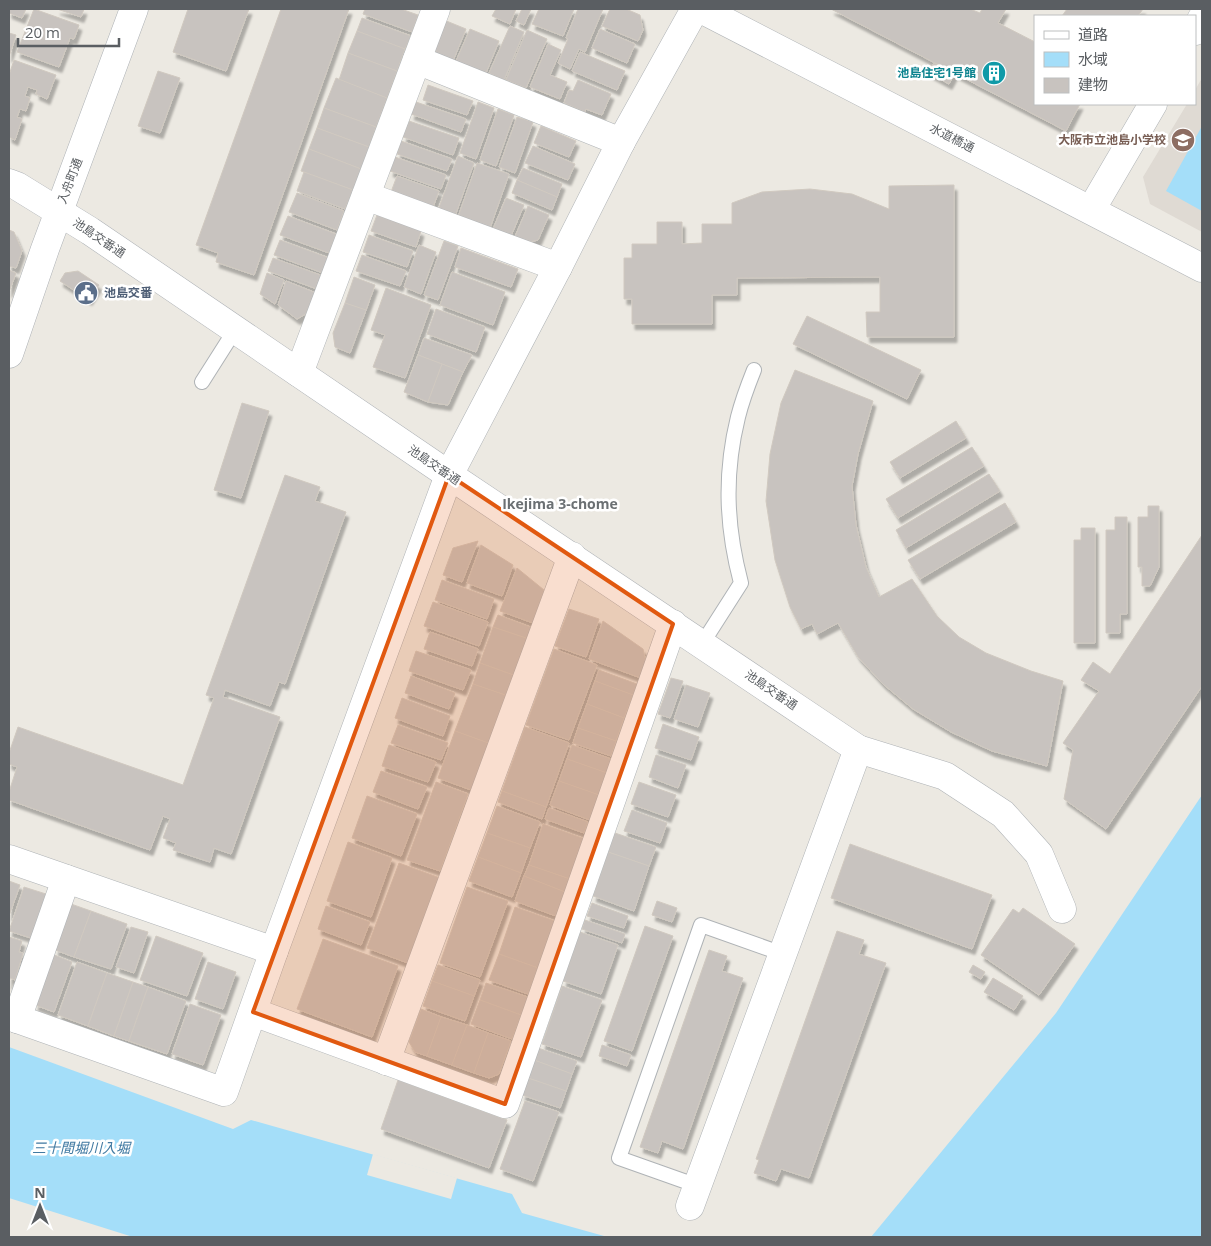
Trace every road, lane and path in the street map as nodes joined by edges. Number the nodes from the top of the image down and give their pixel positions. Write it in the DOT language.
graph roads {
  1 [pos="134,9"];
  2 [pos="436,9"];
  3 [pos="695,9"];
  4 [pos="701,9"];
  5 [pos="1202,18"];
  6 [pos="1196,29"];
  7 [pos="417,60"];
  8 [pos="1152,105"];
  9 [pos="621,142"];
  10 [pos="9,183"];
  11 [pos="366,196"];
  12 [pos="1091,210"];
  13 [pos="59,211"];
  14 [pos="558,267"];
  15 [pos="1202,268"];
  16 [pos="235,330"];
  17 [pos="9,354"];
  18 [pos="754,370"];
  19 [pos="299,373"];
  20 [pos="202,382"];
  21 [pos="449,475"];
  22 [pos="572,556"];
  23 [pos="673,624"];
  24 [pos="702,644"];
  25 [pos="858,749"];
  26 [pos="9,859"];
  27 [pos="66,879"];
  28 [pos="1062,909"];
  29 [pos="274,951"];
  30 [pos="783,954"];
  31 [pos="253,1012"];
  32 [pos="13,1017"];
  33 [pos="386,1061"];
  34 [pos="694,1196"];
  1 -- 13 [label="street, 入舟町通"];
  2 -- 7 [label="street"];
  3 -- 9 [label="street"];
  4 -- 12 [label="street, 水道橋通"];
  5 -- 6 [label="street"];
  7 -- 9 [label="street"];
  7 -- 11 [label="street"];
  8 -- 12 [label="street"];
  9 -- 14 [label="street"];
  10 -- 13 [label="street, 池島交番通"];
  11 -- 14 [label="street"];
  11 -- 19 [label="street"];
  12 -- 15 [label="street, 水道橋通"];
  13 -- 16 [label="street, 池島交番通"];
  13 -- 17 [label="street, 入舟町通"];
  14 -- 21 [label="street"];
  16 -- 19 [label="street, 池島交番通"];
  16 -- 20 [label="lane"];
  18 -- 24 [label="lane"];
  19 -- 21 [label="street, 池島交番通"];
  21 -- 22 [label="street, 池島交番通"];
  21 -- 29 [label="street"];
  22 -- 23 [label="street, 池島交番通"];
  22 -- 33 [label="street"];
  23 -- 24 [label="street, 池島交番通"];
  23 -- 33 [label="street"];
  24 -- 25 [label="street, 池島交番通"];
  25 -- 28 [label="street, 池島交番通"];
  25 -- 30 [label="street"];
  26 -- 27 [label="street"];
  27 -- 29 [label="street"];
  27 -- 32 [label="street"];
  29 -- 31 [label="street"];
  30 -- 34 [label="street"];
  30 -- 34 [label="lane"];
  31 -- 32 [label="street"];
  31 -- 33 [label="street"];
}
